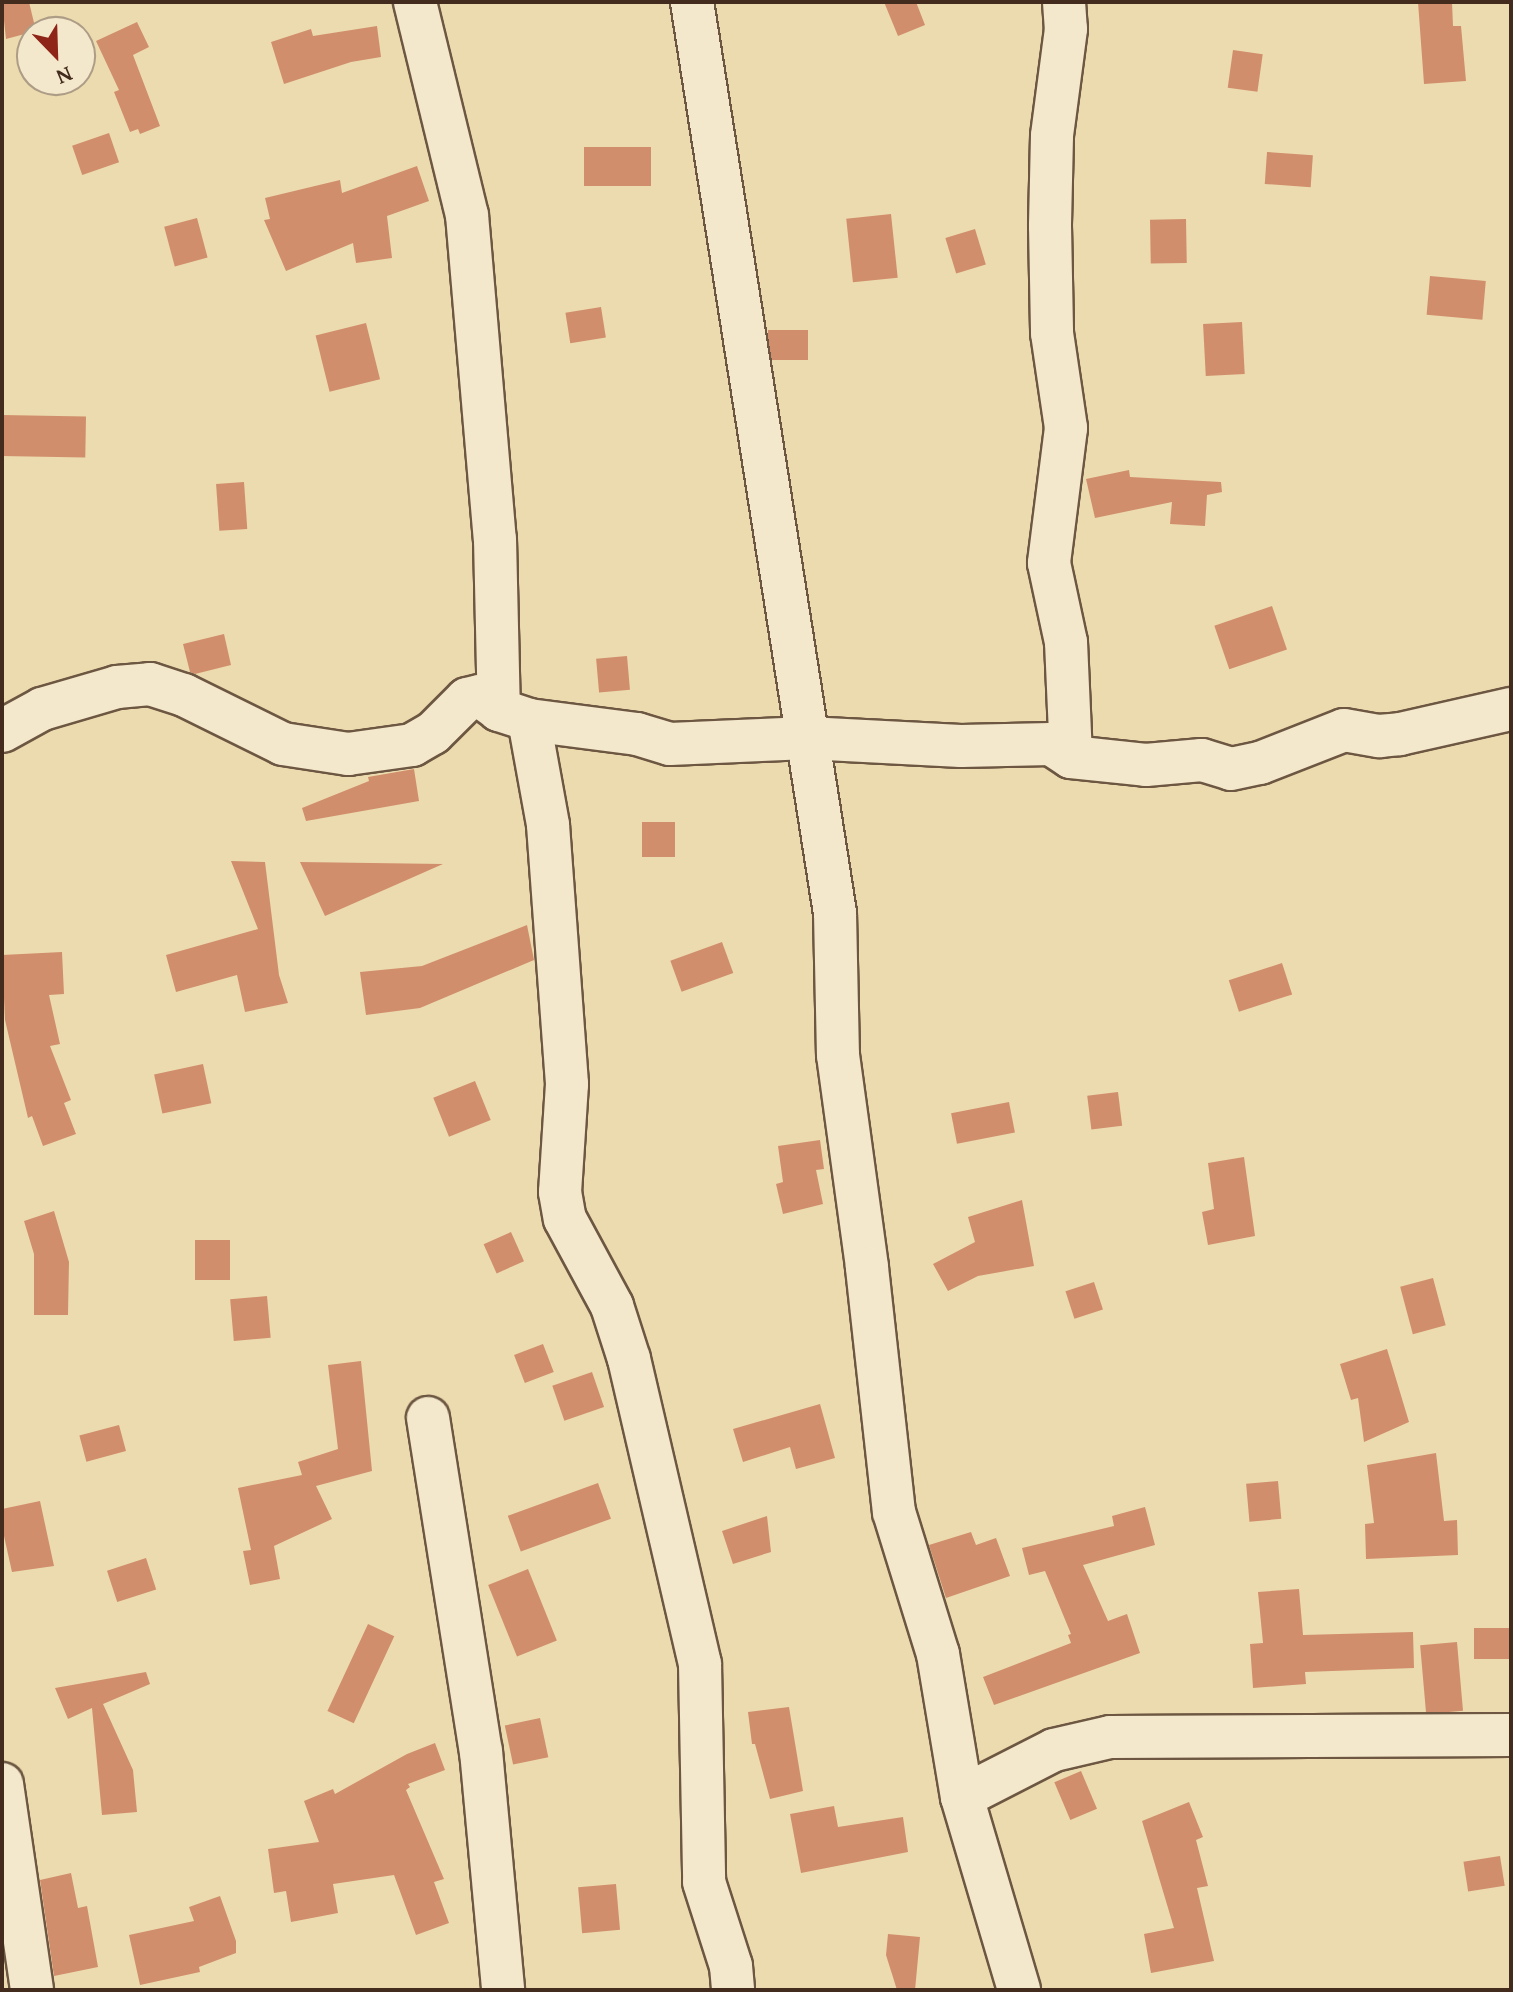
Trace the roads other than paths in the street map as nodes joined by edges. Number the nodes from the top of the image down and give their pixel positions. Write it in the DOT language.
graph roads {
  1 [pos="415,2"];
  2 [pos="692,2"];
  3 [pos="1064,2"];
  4 [pos="1511,709"];
  5 [pos="514,715"];
  6 [pos="2,731"];
  7 [pos="807,738"];
  8 [pos="1071,757"];
  9 [pos="428,1418"];
  10 [pos="1511,1735"];
  11 [pos="2,1784"];
  12 [pos="962,1797"];
  13 [pos="32,1990"];
  14 [pos="503,1990"];
  15 [pos="733,1990"];
  16 [pos="1019,1990"];
  1 -- 5 [label="street"];
  2 -- 7 [label="street"];
  3 -- 8 [label="street"];
  4 -- 8 [label="street"];
  5 -- 6 [label="street"];
  5 -- 7 [label="street"];
  5 -- 15 [label="street"];
  7 -- 8 [label="street"];
  7 -- 12 [label="street"];
  9 -- 14 [label="street"];
  10 -- 12 [label="street"];
  11 -- 13 [label="street"];
  12 -- 16 [label="street"];
}
